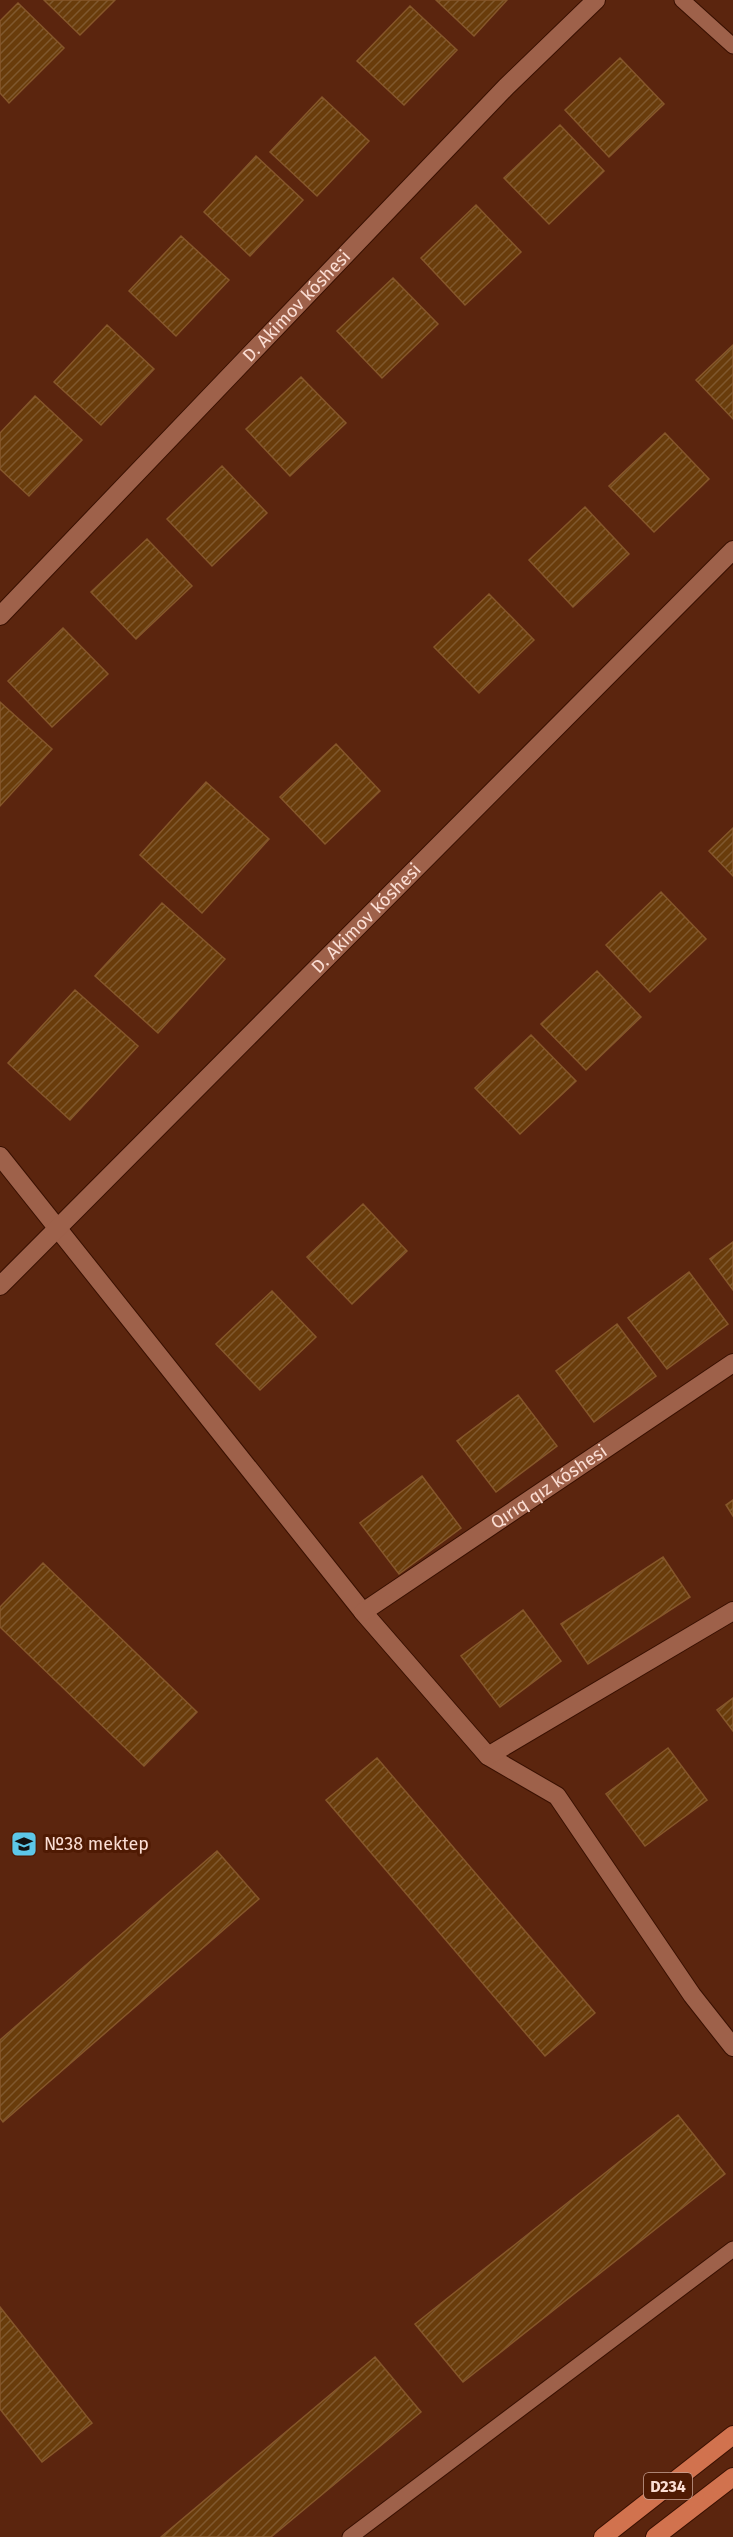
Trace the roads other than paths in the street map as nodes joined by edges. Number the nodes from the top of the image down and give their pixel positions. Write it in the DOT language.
graph roads {
  1 [pos="596,0"];
  2 [pos="682,0"];
  3 [pos="733,46"];
  4 [pos="733,550"];
  5 [pos="0,616"];
  6 [pos="0,1156"];
  7 [pos="57,1226"];
  8 [pos="0,1286"];
  9 [pos="733,1363"];
  10 [pos="733,1611"];
  11 [pos="363,1612"];
  12 [pos="488,1756"];
  13 [pos="733,2047"];
  14 [pos="733,2249"];
  15 [pos="733,2435"];
  16 [pos="733,2477"];
  17 [pos="350,2537"];
  18 [pos="603,2537"];
  19 [pos="655,2537"];
  1 -- 5 [label="street, D. Akimov kóshesi"];
  2 -- 3 [label="lane"];
  4 -- 7 [label="street, D. Akimov kóshesi"];
  6 -- 7 [label="street"];
  7 -- 8 [label="street, D. Akimov kóshesi"];
  7 -- 11 [label="street"];
  9 -- 11 [label="street, Qırıq qız kóshesi"];
  10 -- 12 [label="street"];
  11 -- 12 [label="street"];
  12 -- 13 [label="street"];
  14 -- 17 [label="lane"];
  15 -- 18 [label="main road, D234"];
  16 -- 19 [label="main road, D234"];
}
